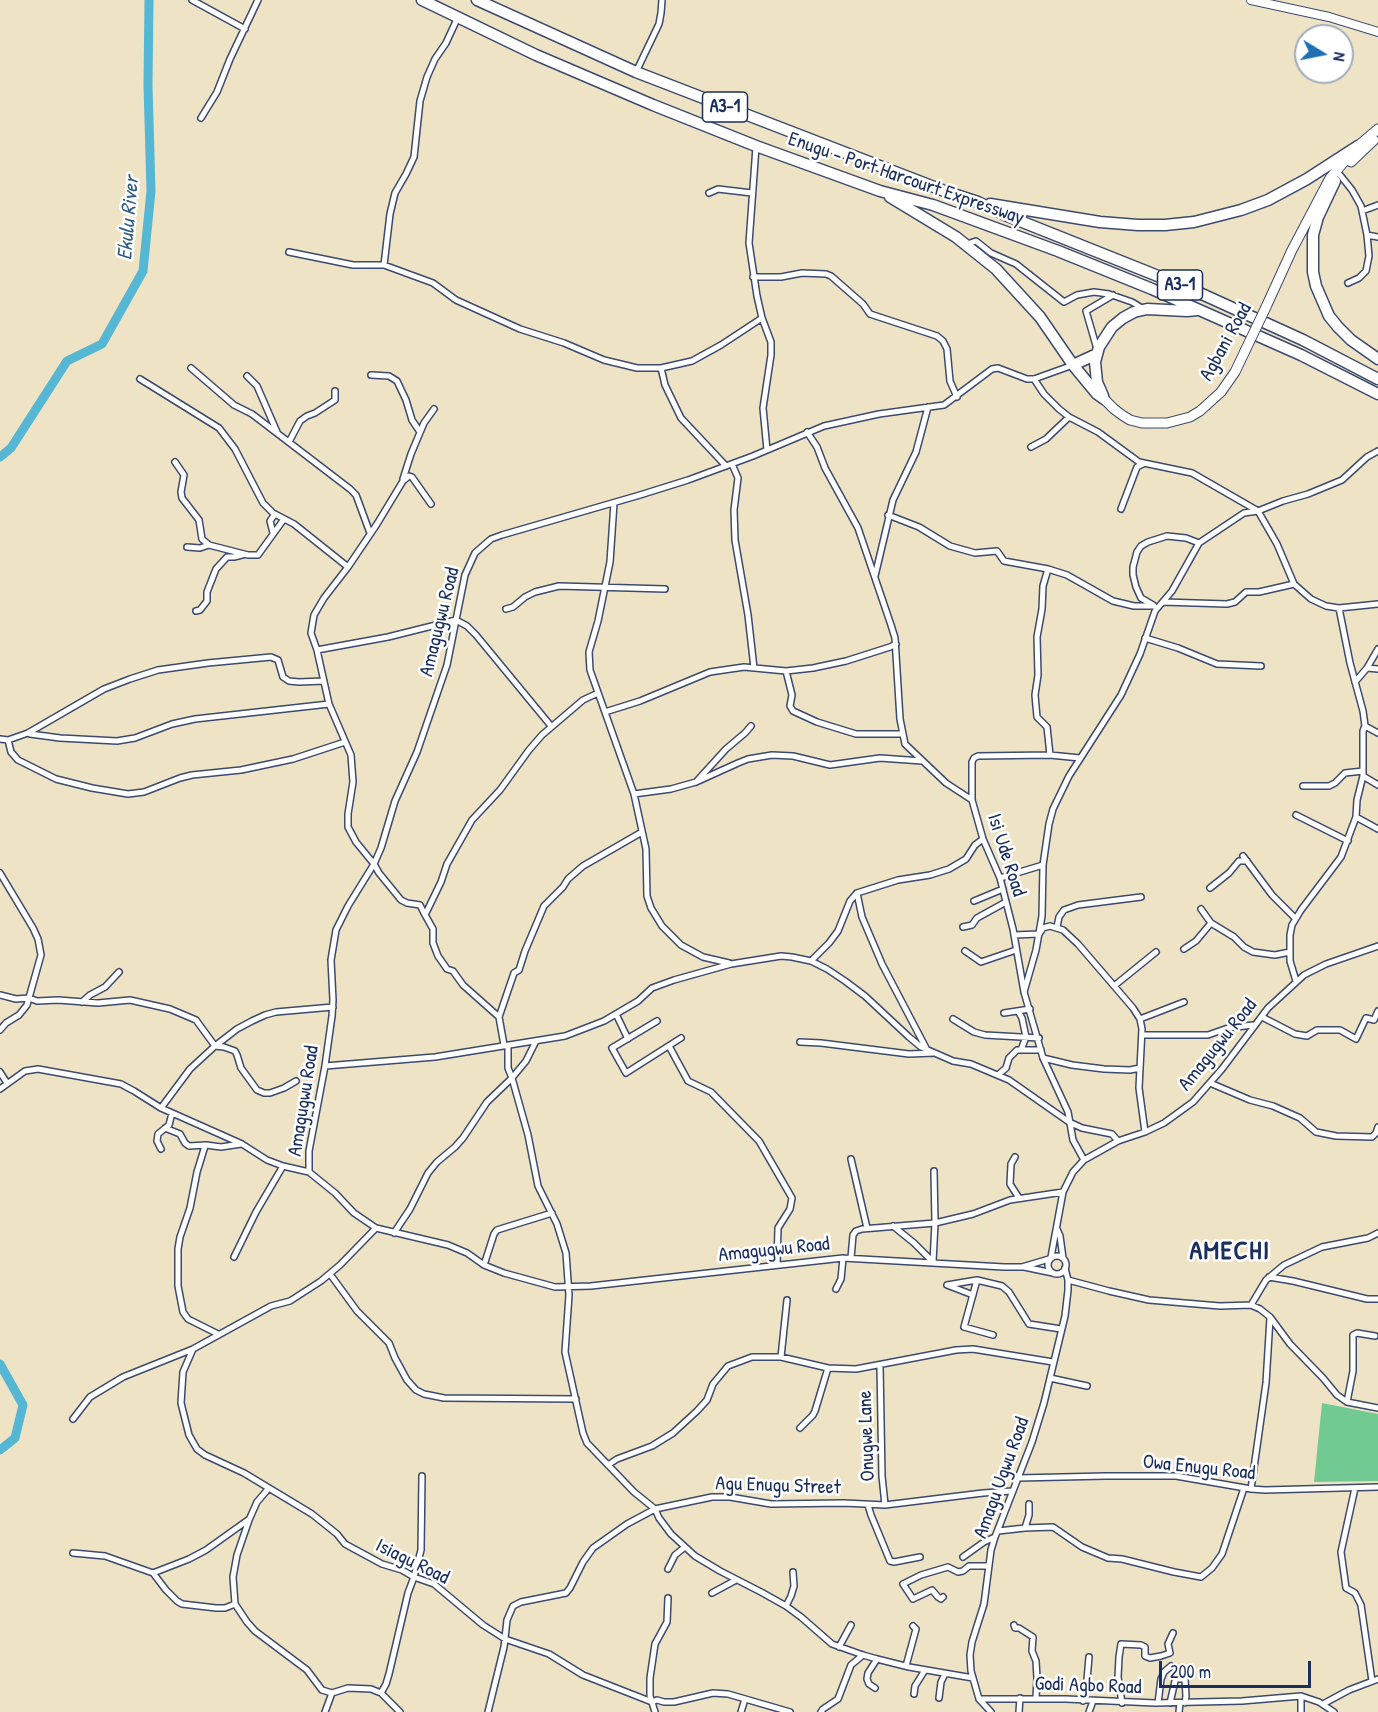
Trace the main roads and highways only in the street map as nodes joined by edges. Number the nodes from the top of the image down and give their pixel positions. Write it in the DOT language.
graph roads {
  1 [pos="422,0"];
  2 [pos="477,0"];
  3 [pos="1378,129"];
  4 [pos="1378,136"];
  5 [pos="1358,146"];
  6 [pos="1337,178"];
  7 [pos="1324,189"];
  8 [pos="880,191"];
  9 [pos="978,202"];
  10 [pos="1200,310"];
  11 [pos="1097,353"];
  12 [pos="1378,359"];
  13 [pos="1073,366"];
  14 [pos="1378,379"];
  15 [pos="1378,394"];
  16 [pos="1104,399"];
  1 -- 8 [label="highway, Enugu - Port Harcourt Expressway / A3-1"];
  2 -- 9 [label="highway, Enugu - Port Harcourt Expressway / A3-1"];
  3 -- 5 [label="main road, Agbani Road"];
  4 -- 6 [label="main road, Agbani Road"];
  5 -- 7 [label="main road, Agbani Road"];
  5 -- 9 [label="highway"];
  6 -- 7 [label="main road, Agbani Road"];
  6 -- 12 [label="highway"];
  7 -- 16 [label="main road, Agbani Road, bridge"];
  8 -- 10 [label="highway, Enugu - Port Harcourt Expressway / A3-1"];
  8 -- 13 [label="highway"];
  9 -- 14 [label="highway, Enugu - Port Harcourt Expressway / A3-1"];
  10 -- 11 [label="highway"];
  10 -- 15 [label="highway, Enugu - Port Harcourt Expressway / A3-1"];
  11 -- 13 [label="highway"];
  11 -- 16 [label="highway"];
  13 -- 16 [label="highway"];
}
